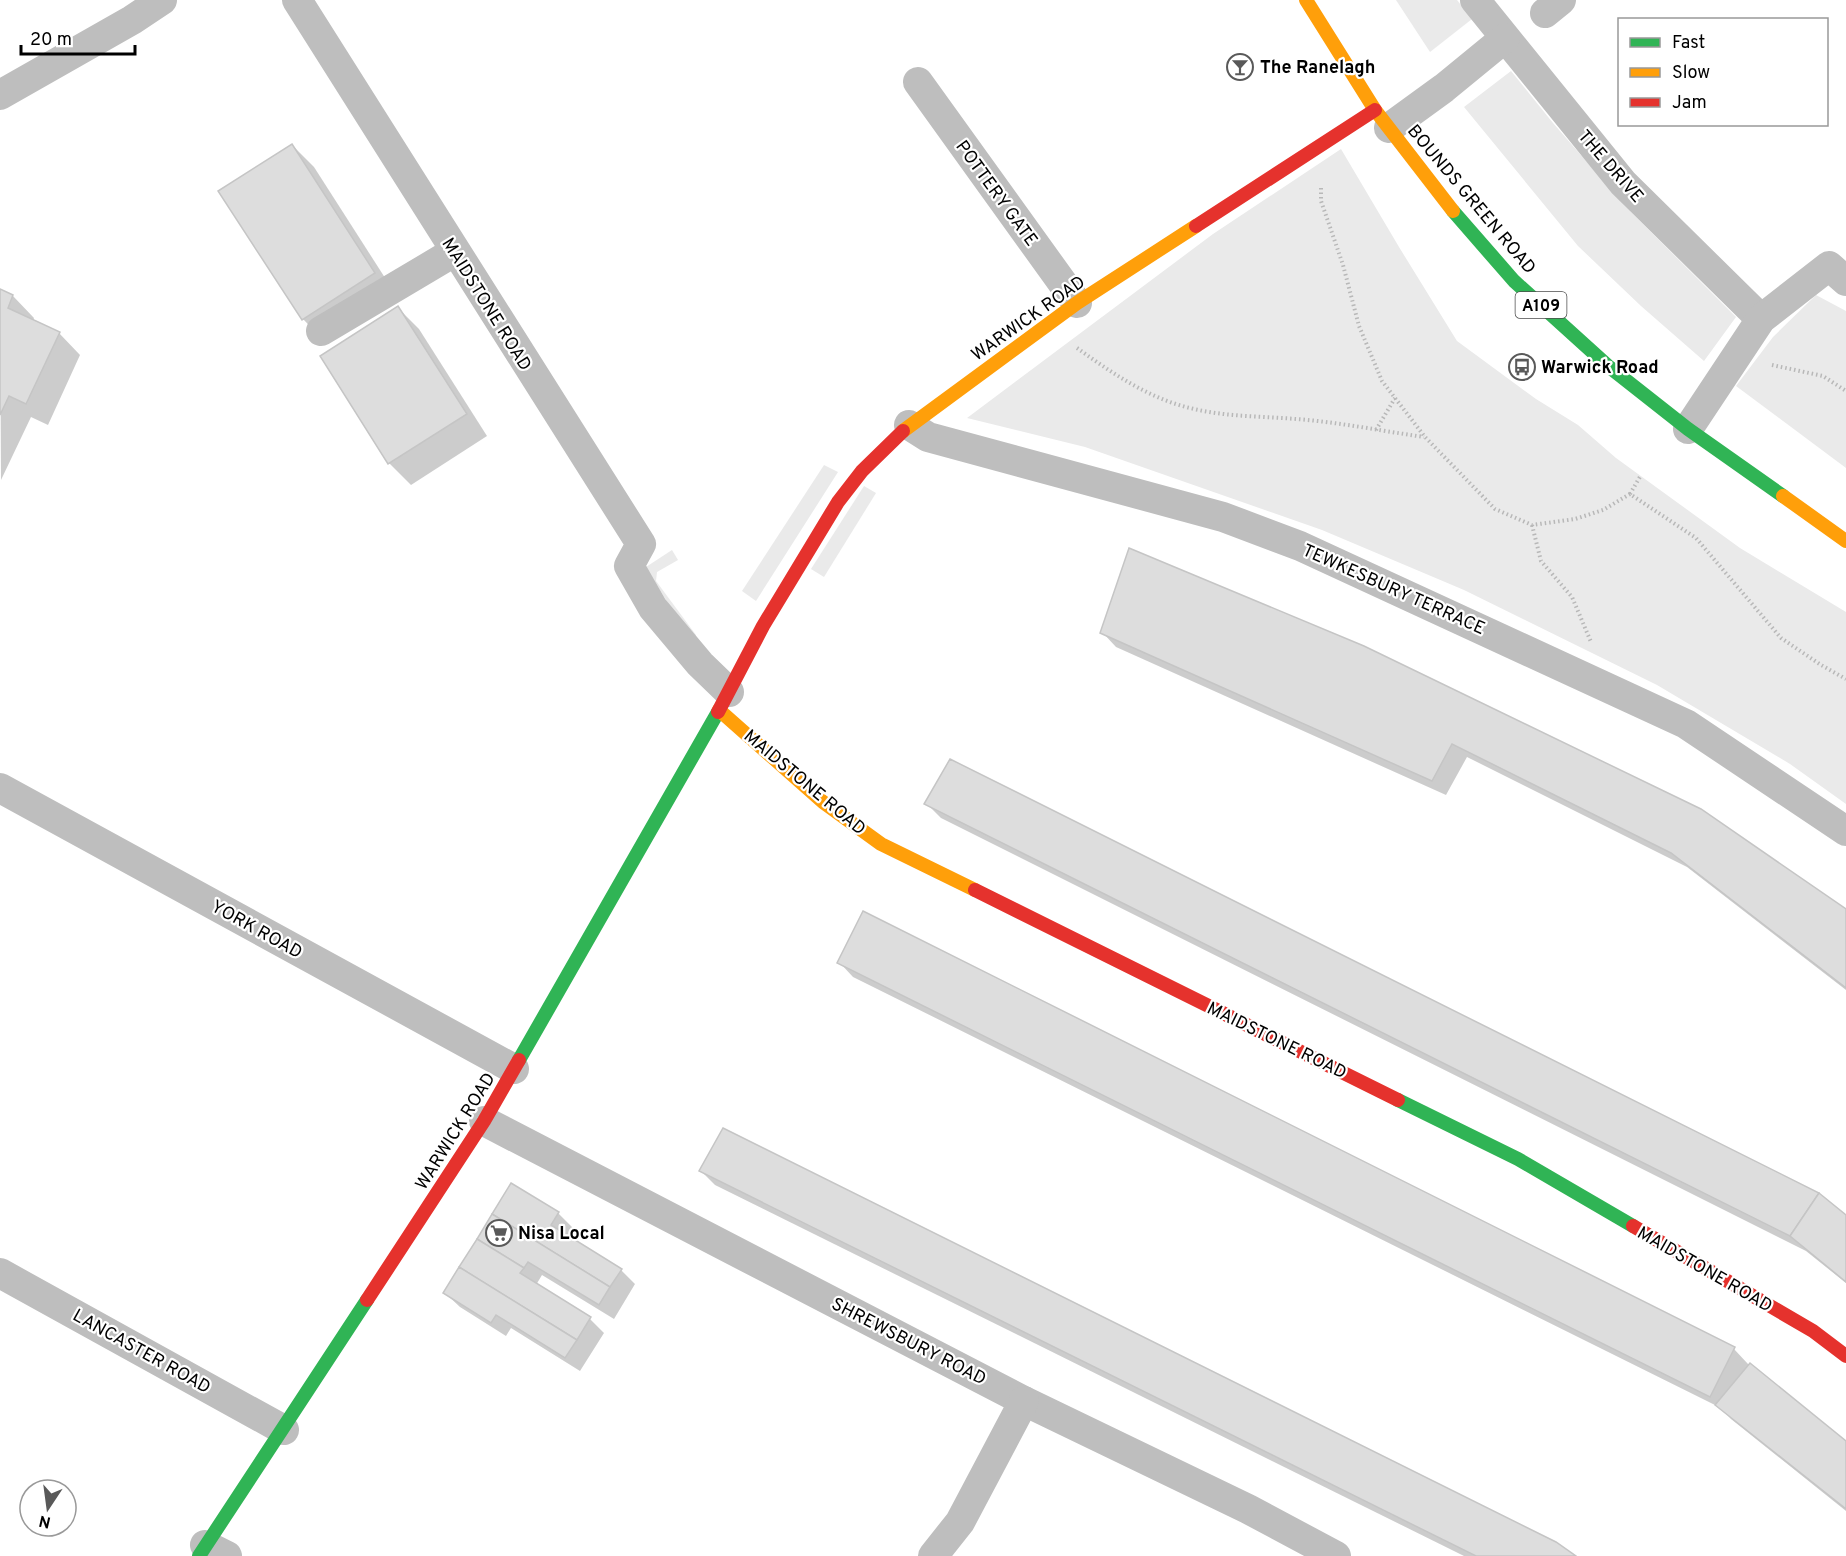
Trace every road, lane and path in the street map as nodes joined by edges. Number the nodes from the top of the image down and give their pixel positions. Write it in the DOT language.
graph roads {
  1 [pos="162,0"];
  2 [pos="297,0"];
  3 [pos="1306,0"];
  4 [pos="1475,0"];
  5 [pos="1505,38"];
  6 [pos="918,82"];
  7 [pos="0,95"];
  8 [pos="1382,119"];
  9 [pos="1320,179"];
  10 [pos="454,252"];
  11 [pos="1846,281"];
  12 [pos="1077,303"];
  13 [pos="1761,319"];
  14 [pos="321,332"];
  15 [pos="1073,344"];
  16 [pos="1722,379"];
  17 [pos="1846,391"];
  18 [pos="1395,398"];
  19 [pos="909,425"];
  20 [pos="1688,429"];
  21 [pos="1376,430"];
  22 [pos="1425,437"];
  23 [pos="1641,475"];
  24 [pos="1630,494"];
  25 [pos="1532,525"];
  26 [pos="1846,541"];
  27 [pos="1577,673"];
  28 [pos="1846,679"];
  29 [pos="724,701"];
  30 [pos="0,788"];
  31 [pos="1846,831"];
  32 [pos="514,1070"];
  33 [pos="484,1121"];
  34 [pos="0,1273"];
  35 [pos="1846,1356"];
  36 [pos="1024,1401"];
  37 [pos="284,1430"];
  38 [pos="211,1552"];
  39 [pos="933,1556"];
  40 [pos="1336,1556"];
  1 -- 7 [label="street"];
  2 -- 10 [label="street, MAIDSTONE ROAD"];
  3 -- 8 [label="street, BOUNDS GREEN ROAD / A109"];
  4 -- 5 [label="street, THE DRIVE"];
  5 -- 8 [label="street"];
  5 -- 13 [label="street, THE DRIVE"];
  6 -- 12 [label="street, POTTERY GATE"];
  8 -- 12 [label="street, WARWICK ROAD"];
  8 -- 20 [label="street, BOUNDS GREEN ROAD / A109"];
  9 -- 18 [label="path"];
  10 -- 14 [label="street"];
  10 -- 29 [label="street, MAIDSTONE ROAD"];
  11 -- 13 [label="street"];
  12 -- 19 [label="street, WARWICK ROAD"];
  13 -- 16 [label="street"];
  15 -- 21 [label="path"];
  16 -- 17 [label="path"];
  16 -- 20 [label="street"];
  18 -- 21 [label="path"];
  18 -- 22 [label="path"];
  19 -- 27 [label="street, TEWKESBURY TERRACE"];
  19 -- 29 [label="street, WARWICK ROAD"];
  20 -- 26 [label="street, BOUNDS GREEN ROAD / A109"];
  21 -- 22 [label="path"];
  22 -- 25 [label="path"];
  23 -- 24 [label="path"];
  24 -- 25 [label="path"];
  24 -- 28 [label="path"];
  25 -- 27 [label="path"];
  27 -- 31 [label="street, TEWKESBURY TERRACE"];
  29 -- 32 [label="street, WARWICK ROAD"];
  29 -- 35 [label="street, MAIDSTONE ROAD"];
  30 -- 32 [label="street, YORK ROAD"];
  32 -- 33 [label="street, WARWICK ROAD"];
  33 -- 36 [label="street, SHREWSBURY ROAD"];
  33 -- 37 [label="street, WARWICK ROAD"];
  34 -- 37 [label="street, LANCASTER ROAD"];
  36 -- 39 [label="street"];
  36 -- 40 [label="street, SHREWSBURY ROAD"];
  37 -- 38 [label="street, WARWICK ROAD"];
}
